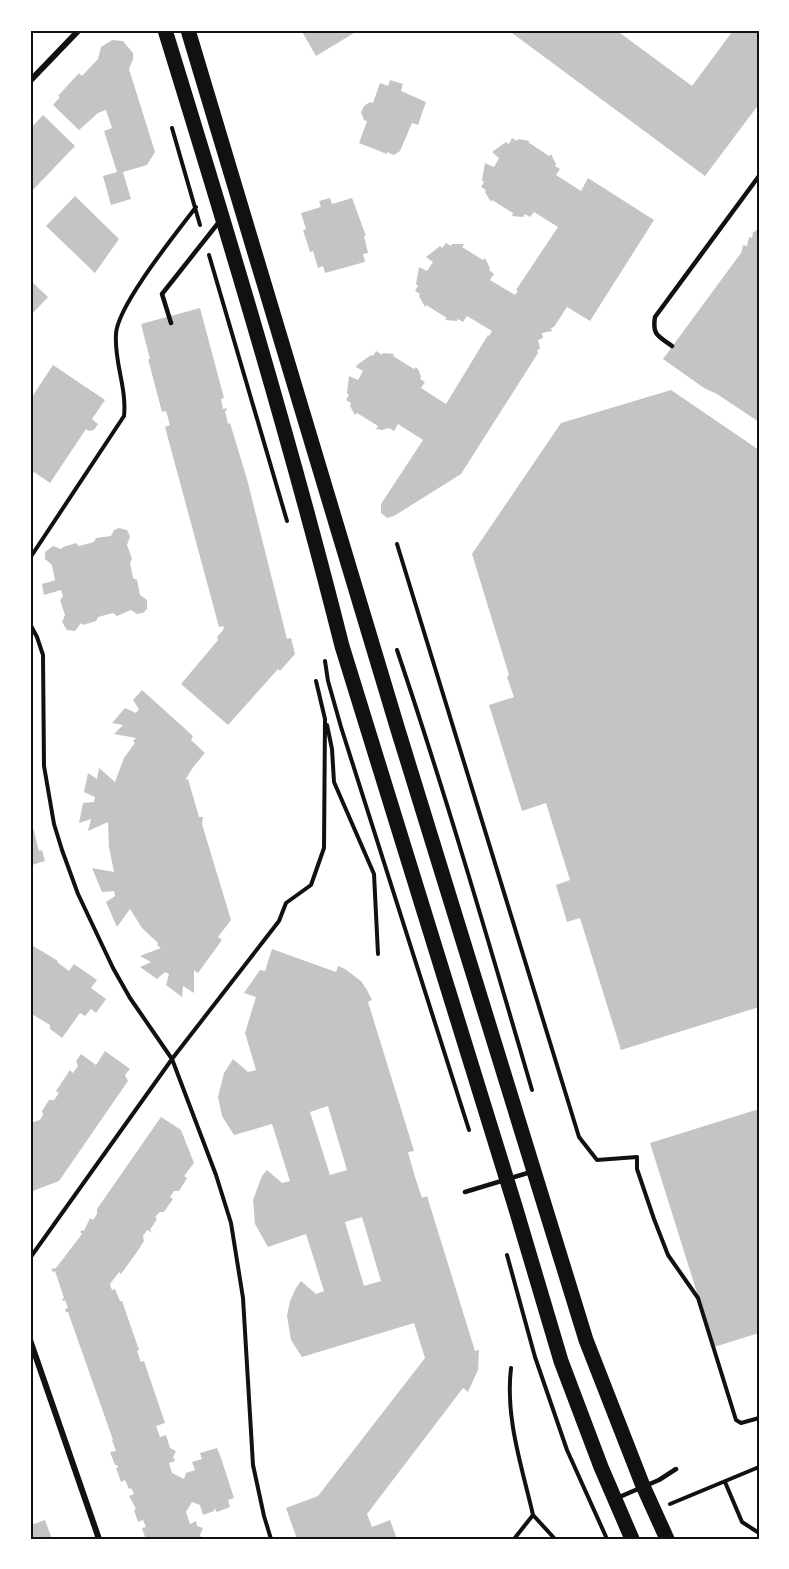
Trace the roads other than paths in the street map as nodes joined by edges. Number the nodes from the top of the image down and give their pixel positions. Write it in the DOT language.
graph roads {
  1 [pos="80,30"];
  2 [pos="165,30"];
  3 [pos="188,30"];
  4 [pos="30,81"];
  5 [pos="759,176"];
  6 [pos="222,218"];
  7 [pos="171,323"];
  8 [pos="672,346"];
  9 [pos="534,1171"];
  10 [pos="507,1180"];
  11 [pos="465,1192"];
  12 [pos="30,1340"];
  13 [pos="676,1468"];
  14 [pos="643,1486"];
  15 [pos="615,1499"];
  16 [pos="99,1539"];
  17 [pos="632,1539"];
  18 [pos="667,1539"];
  1 -- 4 [label="street"];
  2 -- 6 [label="main road"];
  3 -- 9 [label="main road"];
  5 -- 8 [label="lane"];
  6 -- 7 [label="lane"];
  6 -- 10 [label="main road"];
  9 -- 10 [label="lane"];
  9 -- 14 [label="main road"];
  10 -- 11 [label="lane"];
  10 -- 15 [label="main road"];
  12 -- 16 [label="street"];
  13 -- 14 [label="lane"];
  14 -- 15 [label="lane"];
  14 -- 18 [label="main road"];
  15 -- 17 [label="main road"];
}
